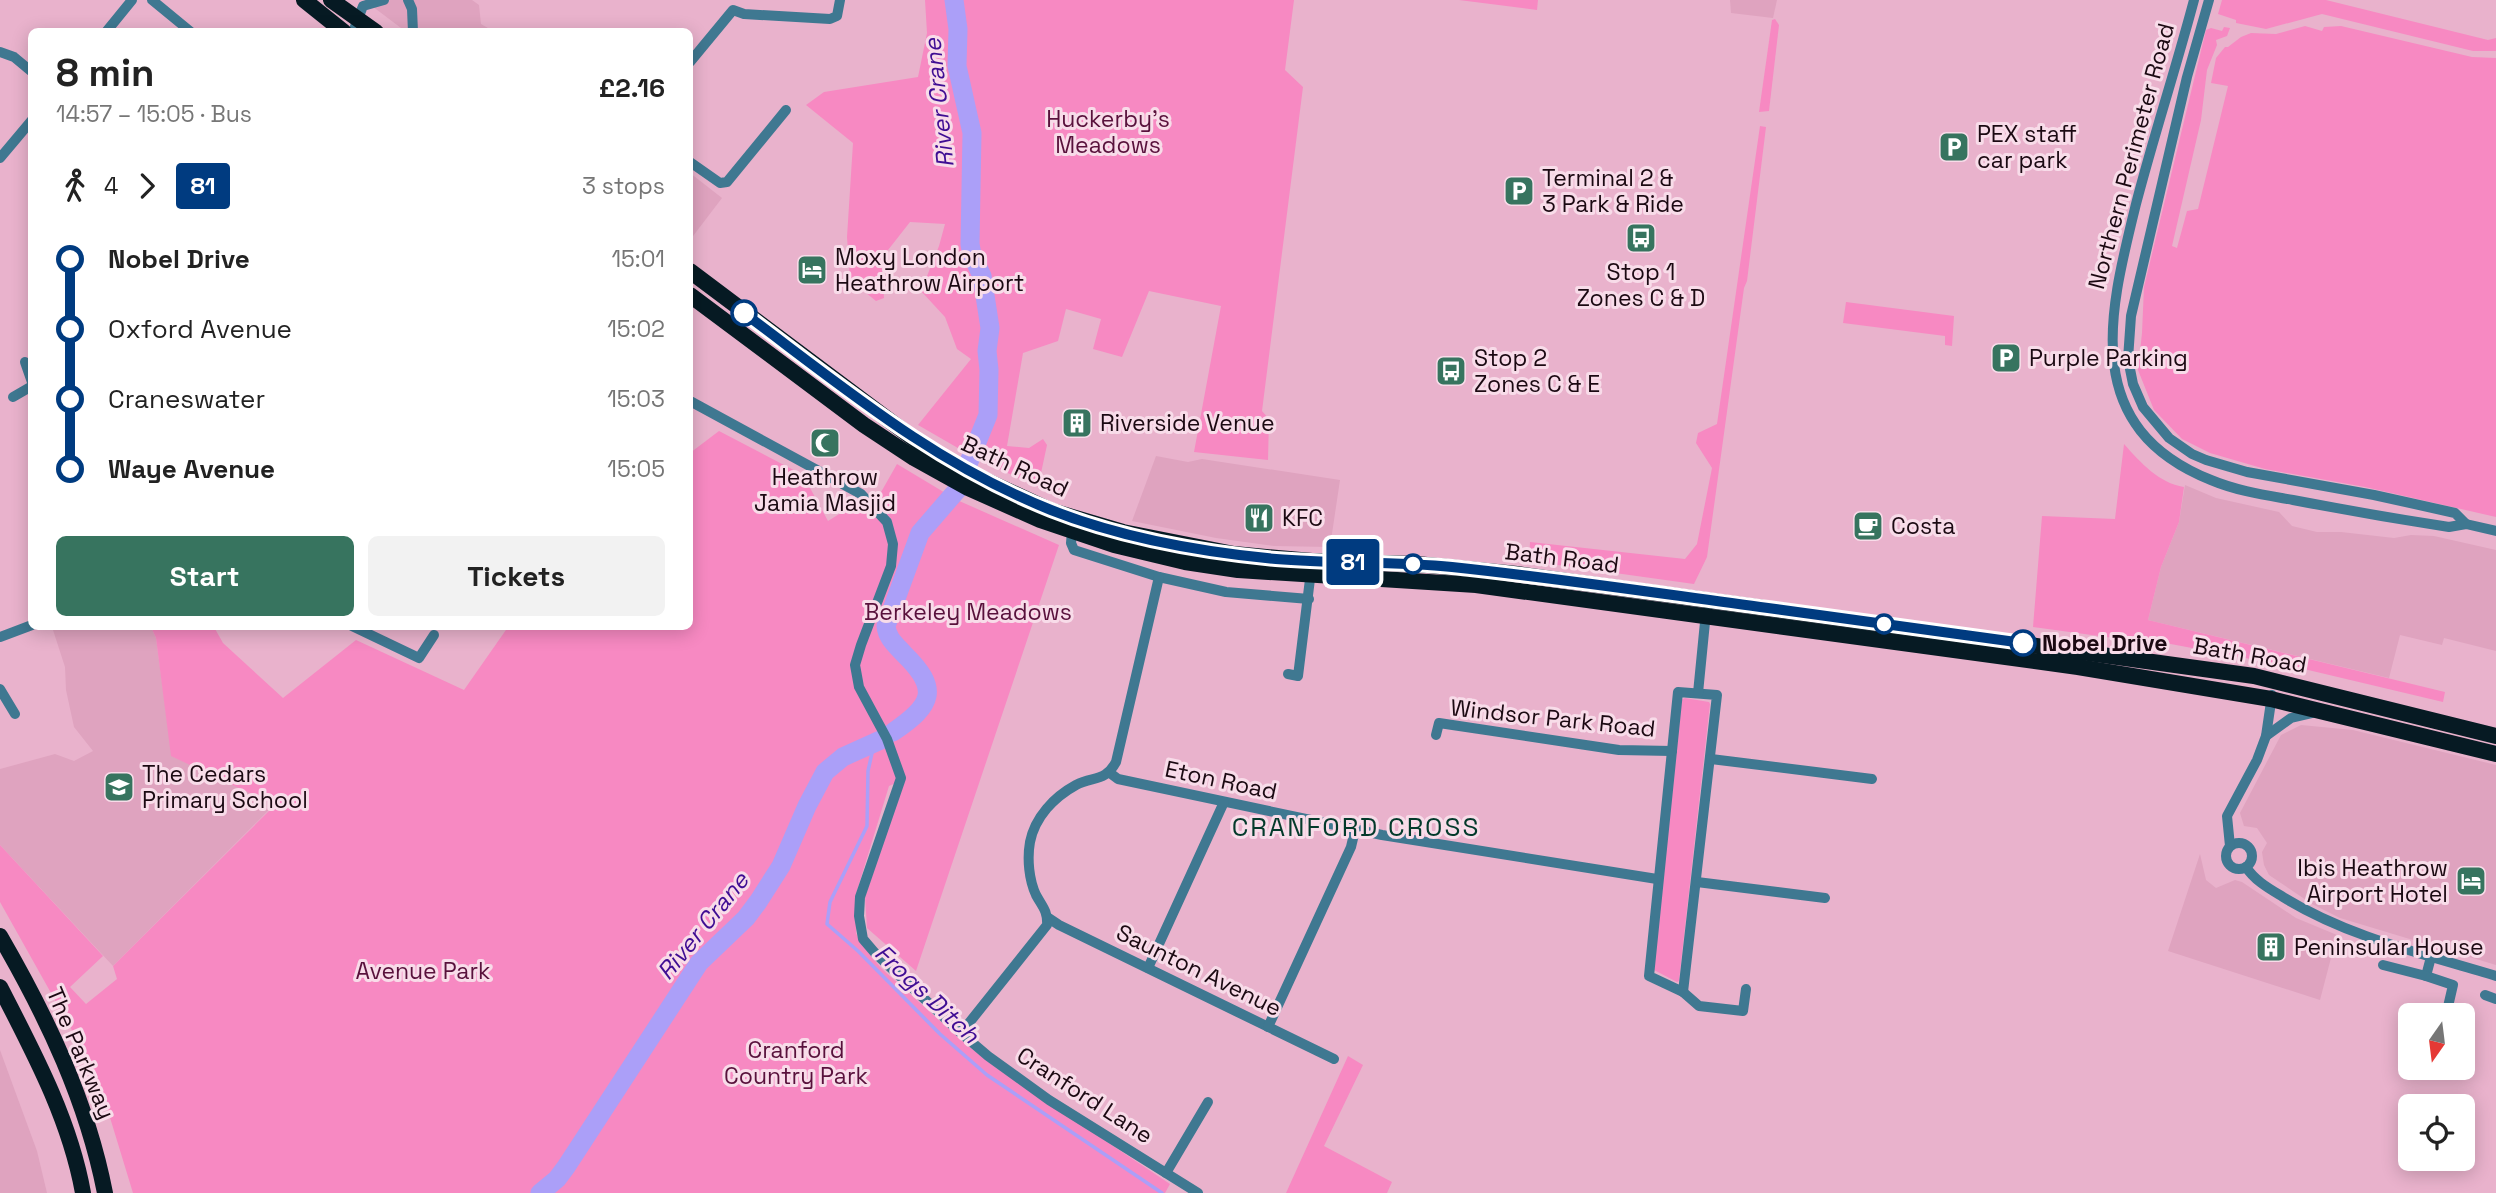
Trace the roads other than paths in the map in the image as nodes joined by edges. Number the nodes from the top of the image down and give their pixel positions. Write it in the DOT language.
graph roads {
  1 [pos="132,0"];
  2 [pos="152,0"];
  3 [pos="304,0"];
  4 [pos="331,0"];
  5 [pos="408,0"];
  6 [pos="840,0"];
  7 [pos="2194,0"];
  8 [pos="2209,0"];
  9 [pos="378,1"];
  10 [pos="732,5"];
  11 [pos="355,25"];
  12 [pos="109,28"];
  13 [pos="186,28"];
  14 [pos="339,28"];
  15 [pos="413,28"];
  16 [pos="0,52"];
  17 [pos="693,58"];
  18 [pos="28,69"];
  19 [pos="786,110"];
  20 [pos="28,125"];
  21 [pos="0,158"];
  22 [pos="693,164"];
  23 [pos="693,273"];
  24 [pos="693,297"];
  25 [pos="26,362"];
  26 [pos="28,369"];
  27 [pos="28,387"];
  28 [pos="13,397"];
  29 [pos="693,403"];
  30 [pos="937,463"];
  31 [pos="971,481"];
  32 [pos="2466,524"];
  33 [pos="2496,531"];
  34 [pos="1072,532"];
  35 [pos="1311,568"];
  36 [pos="1159,577"];
  37 [pos="1309,599"];
  38 [pos="1707,608"];
  39 [pos="28,626"];
  40 [pos="360,630"];
  41 [pos="434,635"];
  42 [pos="0,637"];
  43 [pos="1298,676"];
  44 [pos="2276,682"];
  45 [pos="0,689"];
  46 [pos="1698,693"];
  47 [pos="2270,705"];
  48 [pos="2324,711"];
  49 [pos="15,714"];
  50 [pos="1436,735"];
  51 [pos="2266,736"];
  52 [pos="2496,736"];
  53 [pos="1672,751"];
  54 [pos="2496,754"];
  55 [pos="1711,759"];
  56 [pos="1110,773"];
  57 [pos="1872,779"];
  58 [pos="1224,802"];
  59 [pos="1355,830"];
  60 [pos="2230,846"];
  61 [pos="2246,867"];
  62 [pos="1657,879"];
  63 [pos="1696,882"];
  64 [pos="1825,898"];
  65 [pos="1047,916"];
  66 [pos="0,936"];
  67 [pos="2431,957"];
  68 [pos="2383,965"];
  69 [pos="1148,968"];
  70 [pos="2426,976"];
  71 [pos="2496,976"];
  72 [pos="0,987"];
  73 [pos="1746,989"];
  74 [pos="1683,992"];
  75 [pos="2449,1003"];
  76 [pos="1268,1027"];
  77 [pos="961,1033"];
  78 [pos="1334,1059"];
  79 [pos="1208,1102"];
  80 [pos="1166,1173"];
  81 [pos="83,1193"];
  82 [pos="105,1193"];
  83 [pos="1198,1193"];
  1 -- 12 [label="street"];
  2 -- 13 [label="street"];
  3 -- 14 [label="highway"];
  4 -- 11 [label="highway"];
  5 -- 15 [label="street"];
  6 -- 10 [label="street"];
  7 -- 32 [label="street, Northern Perimeter Road"];
  8 -- 32 [label="street, Northern Perimeter Road"];
  9 -- 11 [label="street"];
  10 -- 17 [label="street"];
  16 -- 18 [label="street"];
  19 -- 22 [label="street"];
  20 -- 21 [label="street"];
  23 -- 30 [label="highway, Bath Road"];
  24 -- 30 [label="highway, Bath Road"];
  25 -- 26 [label="street"];
  27 -- 28 [label="street"];
  29 -- 77 [label="street, Cranford Lane"];
  30 -- 31 [label="highway, Bath Road"];
  31 -- 34 [label="highway, Bath Road"];
  31 -- 35 [label="highway, Bath Road"];
  32 -- 33 [label="street, Northern Perimeter Road"];
  34 -- 35 [label="highway, Bath Road"];
  34 -- 36 [label="street"];
  35 -- 37 [label="street"];
  35 -- 38 [label="highway, Bath Road"];
  36 -- 37 [label="street"];
  36 -- 56 [label="street"];
  37 -- 43 [label="street"];
  38 -- 44 [label="highway, Bath Road"];
  38 -- 46 [label="street"];
  38 -- 47 [label="highway, Bath Road"];
  39 -- 42 [label="street"];
  40 -- 41 [label="street"];
  44 -- 47 [label="street"];
  44 -- 52 [label="highway, Bath Road"];
  45 -- 49 [label="street"];
  46 -- 53 [label="street"];
  46 -- 55 [label="street"];
  47 -- 48 [label="highway, Bath Road"];
  47 -- 51 [label="street"];
  48 -- 51 [label="street"];
  48 -- 54 [label="highway, Bath Road"];
  50 -- 53 [label="street, Windsor Park Road"];
  51 -- 60 [label="street"];
  53 -- 62 [label="street"];
  55 -- 57 [label="street"];
  55 -- 63 [label="street"];
  56 -- 58 [label="street, Eton Road"];
  56 -- 65 [label="street"];
  58 -- 59 [label="street, Eton Road"];
  58 -- 69 [label="street"];
  59 -- 62 [label="street, Eton Road"];
  59 -- 76 [label="street"];
  60 -- 61 [label="street"];
  60 -- 61 [label="street"];
  61 -- 67 [label="street"];
  62 -- 74 [label="street"];
  63 -- 64 [label="street"];
  63 -- 74 [label="street"];
  65 -- 69 [label="street, Saunton Avenue"];
  65 -- 77 [label="street"];
  66 -- 82 [label="highway, The Parkway"];
  67 -- 70 [label="street"];
  67 -- 71 [label="street"];
  68 -- 70 [label="street"];
  69 -- 76 [label="street, Saunton Avenue"];
  70 -- 75 [label="street"];
  72 -- 81 [label="highway, The Parkway"];
  73 -- 74 [label="street"];
  76 -- 78 [label="street, Saunton Avenue"];
  77 -- 80 [label="street, Cranford Lane"];
  79 -- 80 [label="street"];
  80 -- 83 [label="street, Cranford Lane"];
}
